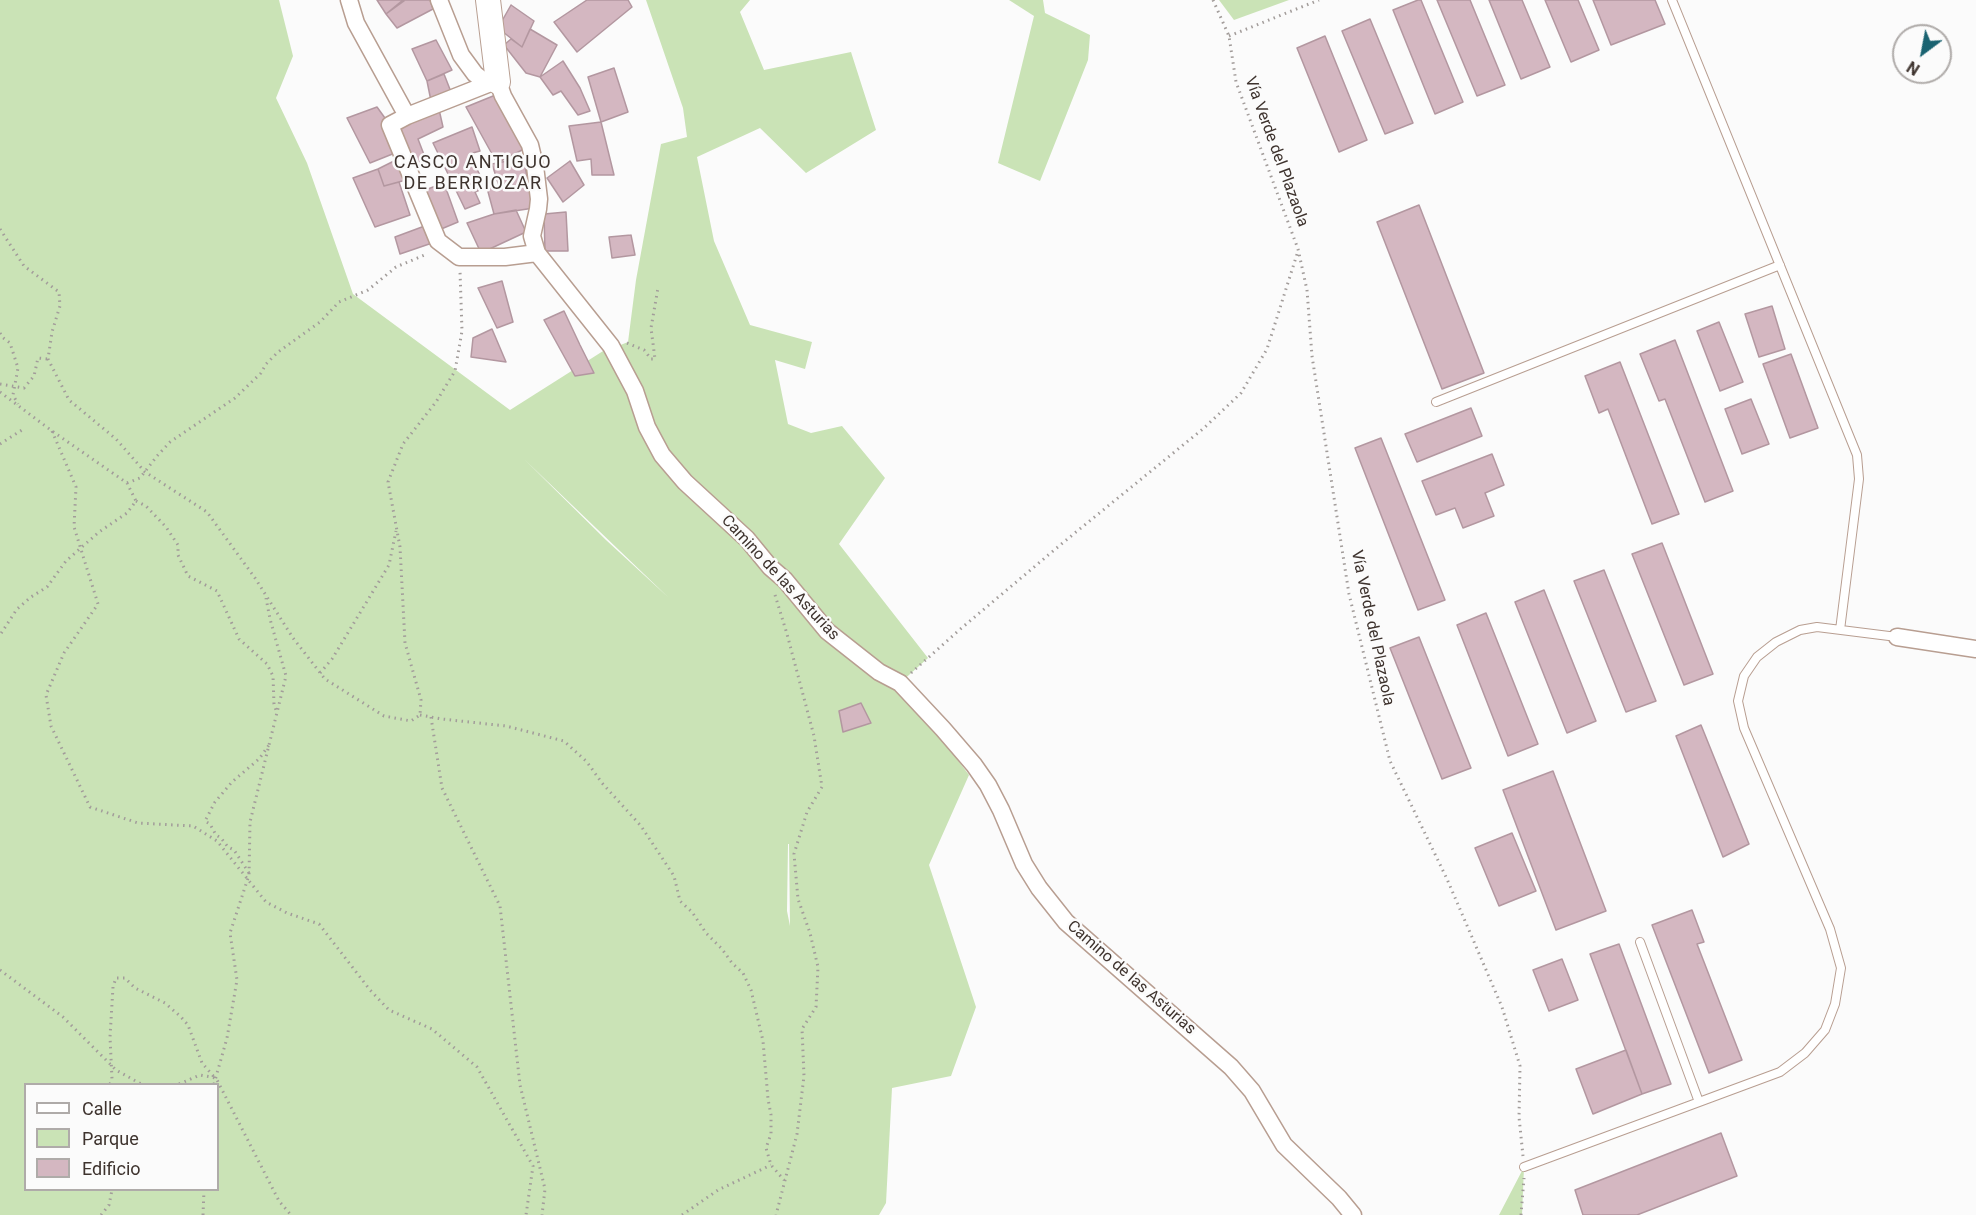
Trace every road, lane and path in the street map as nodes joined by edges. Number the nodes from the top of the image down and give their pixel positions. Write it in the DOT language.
graph roads {
  1 [pos="349,0"];
  2 [pos="439,0"];
  3 [pos="488,0"];
  4 [pos="1213,0"];
  5 [pos="1319,0"];
  6 [pos="1672,0"];
  7 [pos="1229,36"];
  8 [pos="493,83"];
  9 [pos="407,116"];
  10 [pos="0,229"];
  11 [pos="438,241"];
  12 [pos="1298,249"];
  13 [pos="537,253"];
  14 [pos="459,257"];
  15 [pos="1780,266"];
  16 [pos="658,288"];
  17 [pos="0,333"];
  18 [pos="610,346"];
  19 [pos="48,359"];
  20 [pos="0,384"];
  21 [pos="15,386"];
  22 [pos="0,392"];
  23 [pos="1436,402"];
  24 [pos="18,406"];
  25 [pos="22,430"];
  26 [pos="52,431"];
  27 [pos="0,444"];
  28 [pos="145,472"];
  29 [pos="127,483"];
  30 [pos="136,501"];
  31 [pos="396,529"];
  32 [pos="81,549"];
  33 [pos="773,589"];
  34 [pos="266,596"];
  35 [pos="1840,630"];
  36 [pos="0,635"];
  37 [pos="1897,637"];
  38 [pos="1976,649"];
  39 [pos="320,673"];
  40 [pos="900,683"];
  41 [pos="277,713"];
  42 [pos="420,715"];
  43 [pos="431,717"];
  44 [pos="270,744"];
  45 [pos="249,877"];
  46 [pos="1640,942"];
  47 [pos="0,970"];
  48 [pos="111,1065"];
  49 [pos="216,1078"];
  50 [pos="110,1083"];
  51 [pos="139,1083"];
  52 [pos="181,1083"];
  53 [pos="214,1083"];
  54 [pos="219,1083"];
  55 [pos="219,1084"];
  56 [pos="1700,1102"];
  57 [pos="771,1165"];
  58 [pos="1524,1167"];
  59 [pos="784,1180"];
  60 [pos="112,1191"];
  61 [pos="204,1191"];
  62 [pos="101,1215"];
  63 [pos="203,1215"];
  64 [pos="291,1215"];
  65 [pos="526,1215"];
  66 [pos="542,1215"];
  67 [pos="682,1215"];
  68 [pos="776,1215"];
  69 [pos="1353,1215"];
  70 [pos="1521,1215"];
  1 -- 9 [label="street"];
  2 -- 8 [label="street"];
  3 -- 8 [label="street"];
  4 -- 7 [label="path, Vía Verde del Plazaola"];
  5 -- 7 [label="path"];
  6 -- 15 [label="lane"];
  7 -- 12 [label="path, Vía Verde del Plazaola"];
  8 -- 9 [label="street"];
  8 -- 13 [label="street"];
  9 -- 11 [label="street"];
  10 -- 19 [label="path"];
  11 -- 14 [label="street"];
  11 -- 28 [label="path"];
  12 -- 40 [label="path"];
  12 -- 58 [label="path, Vía Verde del Plazaola"];
  13 -- 14 [label="street"];
  13 -- 18 [label="street, Camino de las Asturias"];
  14 -- 31 [label="path"];
  15 -- 23 [label="lane"];
  15 -- 35 [label="lane"];
  16 -- 18 [label="path"];
  17 -- 21 [label="path"];
  18 -- 40 [label="street, Camino de las Asturias"];
  19 -- 21 [label="path"];
  19 -- 28 [label="path"];
  20 -- 21 [label="path"];
  21 -- 24 [label="path"];
  22 -- 24 [label="path"];
  24 -- 26 [label="path"];
  25 -- 27 [label="path"];
  26 -- 29 [label="path"];
  26 -- 32 [label="path"];
  28 -- 29 [label="path"];
  28 -- 34 [label="path"];
  29 -- 30 [label="path"];
  30 -- 32 [label="path"];
  30 -- 41 [label="path"];
  31 -- 39 [label="path"];
  31 -- 42 [label="path"];
  32 -- 36 [label="path"];
  32 -- 45 [label="path"];
  33 -- 59 [label="path"];
  34 -- 39 [label="path"];
  34 -- 41 [label="path"];
  35 -- 37 [label="lane"];
  35 -- 56 [label="lane"];
  37 -- 38 [label="street"];
  39 -- 42 [label="path"];
  40 -- 69 [label="street, Camino de las Asturias"];
  41 -- 44 [label="path"];
  42 -- 43 [label="path"];
  43 -- 57 [label="path"];
  43 -- 66 [label="path"];
  44 -- 45 [label="path"];
  44 -- 45 [label="path"];
  45 -- 49 [label="path"];
  45 -- 65 [label="path"];
  46 -- 56 [label="lane"];
  47 -- 48 [label="path"];
  48 -- 49 [label="path"];
  48 -- 50 [label="path"];
  48 -- 51 [label="path"];
  49 -- 52 [label="path"];
  49 -- 53 [label="path"];
  49 -- 54 [label="path"];
  55 -- 64 [label="path"];
  56 -- 58 [label="lane"];
  57 -- 59 [label="path"];
  57 -- 67 [label="path"];
  58 -- 70 [label="path, Vía Verde del Plazaola"];
  59 -- 68 [label="path"];
  60 -- 62 [label="path"];
  61 -- 63 [label="path"];
}
